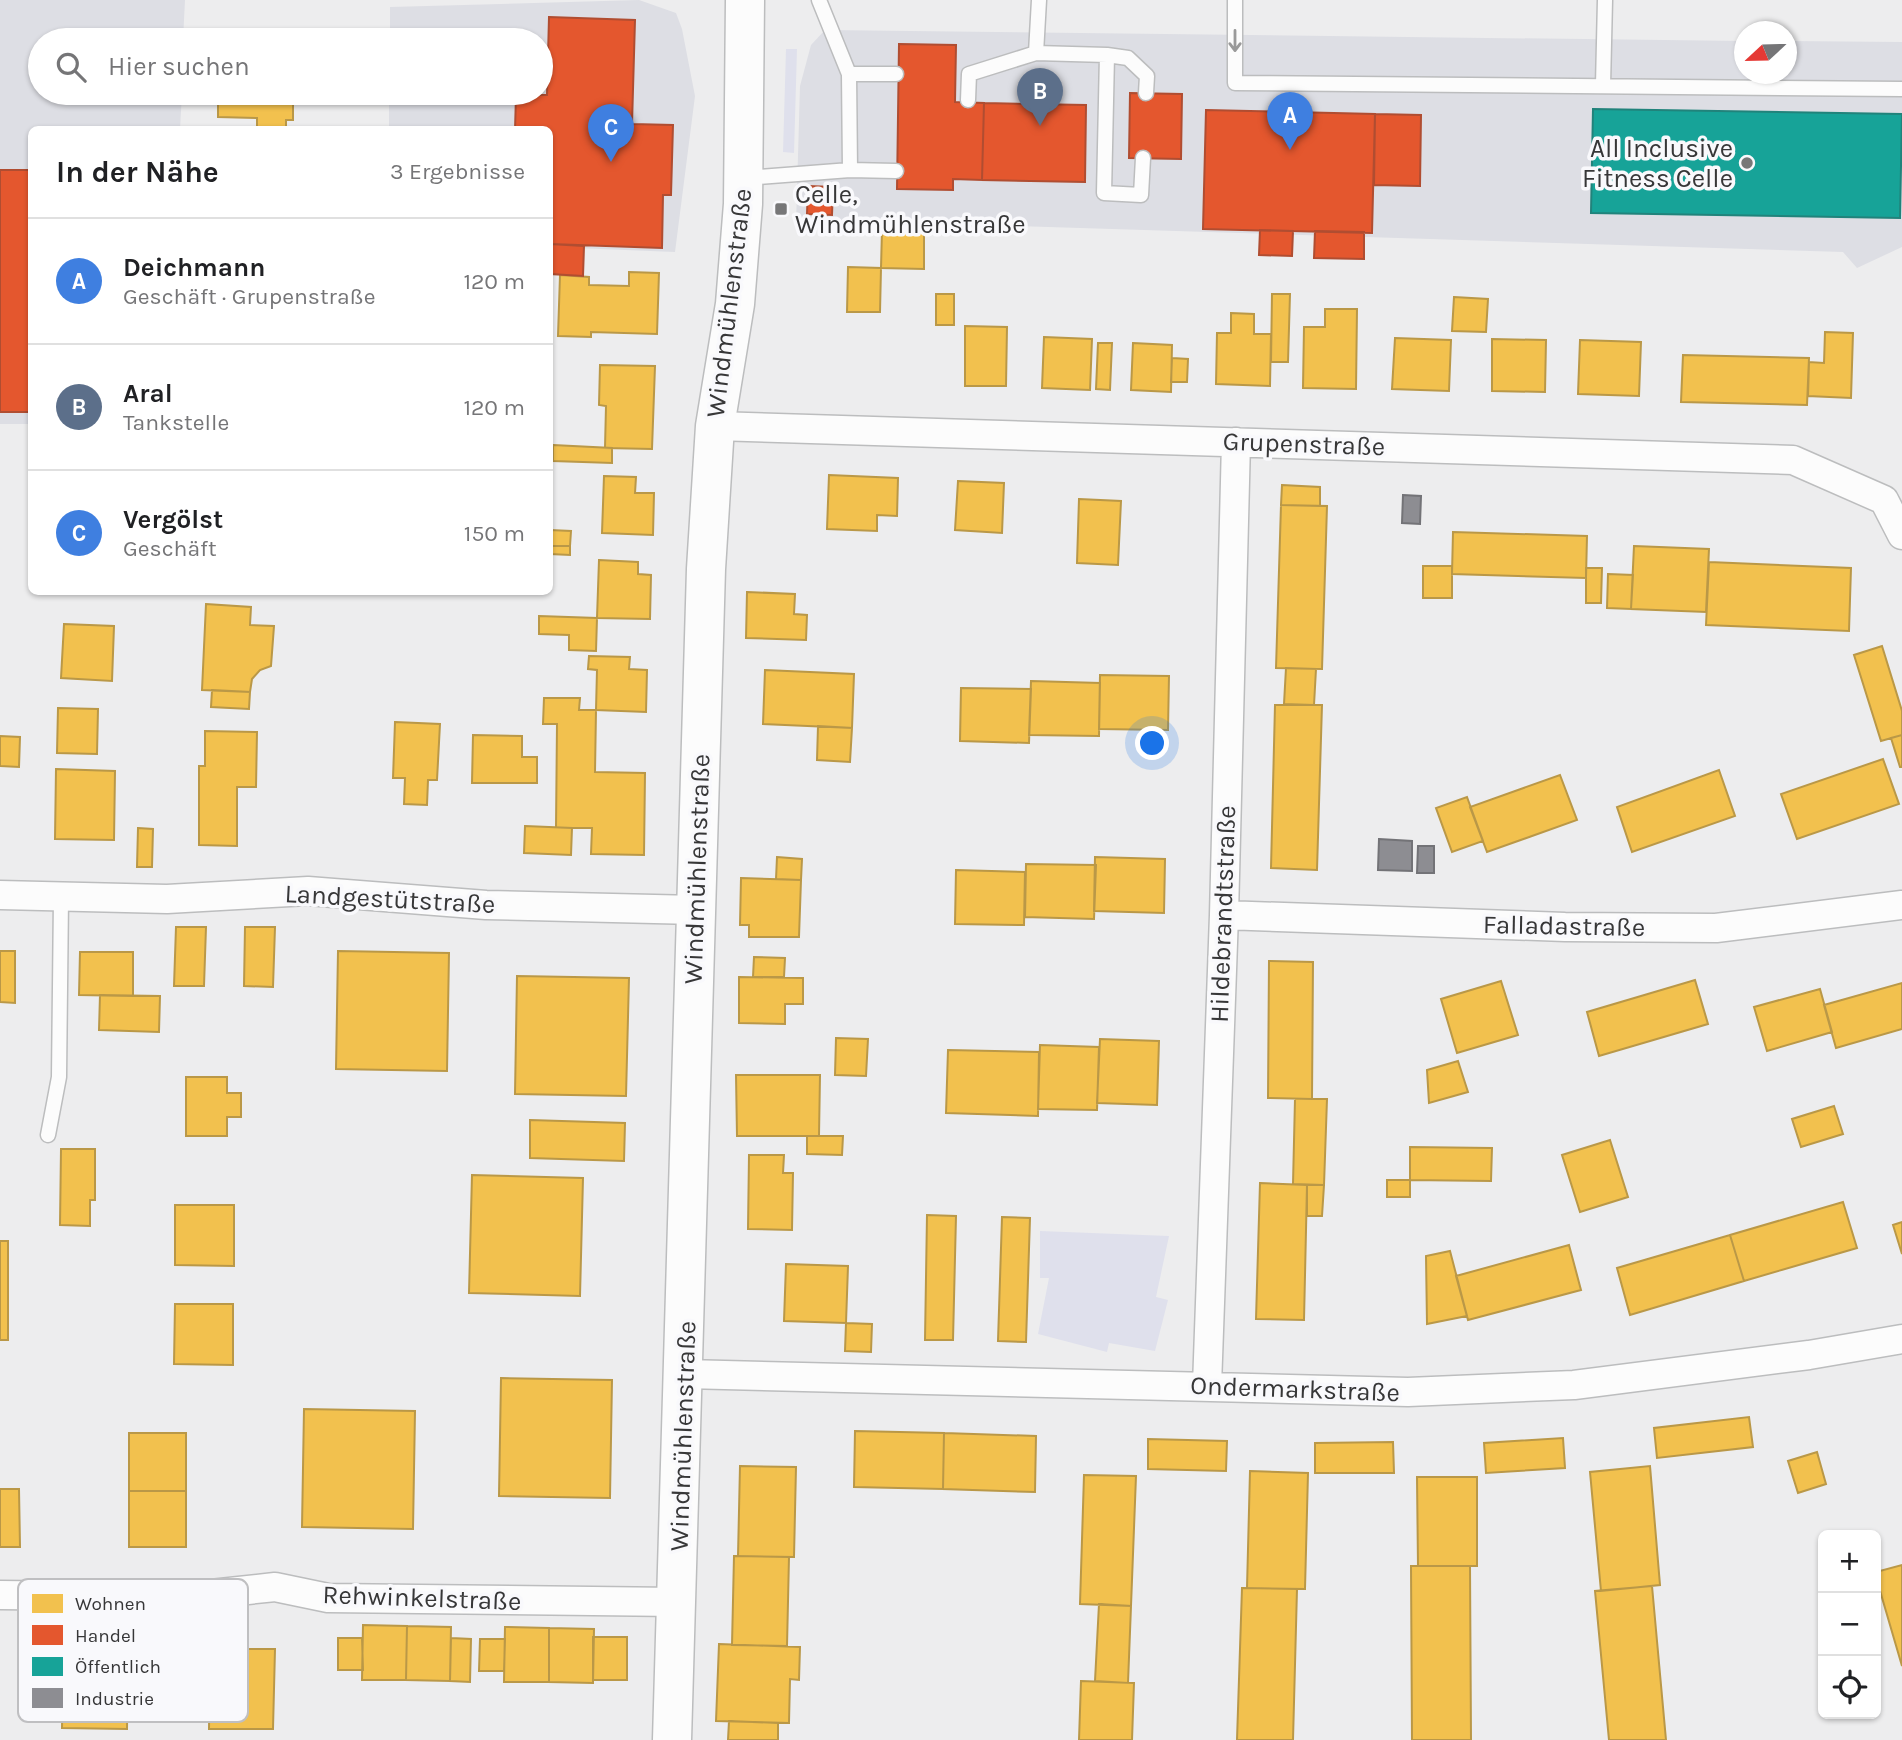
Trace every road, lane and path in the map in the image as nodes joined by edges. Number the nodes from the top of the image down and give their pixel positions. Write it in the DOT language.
graph roads {
  1 [pos="745,0"];
  2 [pos="819,0"];
  3 [pos="1039,0"];
  4 [pos="1235,0"];
  5 [pos="1605,0"];
  6 [pos="1036,53"];
  7 [pos="1107,55"];
  8 [pos="849,74"];
  9 [pos="897,74"];
  10 [pos="1603,85"];
  11 [pos="1902,89"];
  12 [pos="1146,93"];
  13 [pos="968,100"];
  14 [pos="1143,158"];
  15 [pos="850,170"];
  16 [pos="896,171"];
  17 [pos="744,178"];
  18 [pos="715,426"];
  19 [pos="1236,442"];
  20 [pos="1902,535"];
  21 [pos="0,895"];
  22 [pos="61,898"];
  23 [pos="1902,905"];
  24 [pos="696,910"];
  25 [pos="1224,915"];
  26 [pos="48,1135"];
  27 [pos="1902,1339"];
  28 [pos="685,1374"];
  29 [pos="1207,1386"];
  30 [pos="248,1590"];
  31 [pos="0,1595"];
  32 [pos="18,1595"];
  33 [pos="677,1602"];
  34 [pos="672,1740"];
  1 -- 17 [label="street, Windmühlenstraße"];
  2 -- 8 [label="lane"];
  3 -- 6 [label="lane"];
  4 -- 10 [label="lane, one-way"];
  5 -- 10 [label="lane"];
  6 -- 7 [label="lane"];
  6 -- 13 [label="lane"];
  7 -- 12 [label="lane"];
  7 -- 14 [label="lane"];
  8 -- 9 [label="lane"];
  8 -- 15 [label="lane"];
  10 -- 11 [label="lane"];
  15 -- 16 [label="lane"];
  15 -- 17 [label="lane"];
  17 -- 18 [label="street, Windmühlenstraße"];
  18 -- 19 [label="street, Grupenstraße"];
  18 -- 24 [label="street, Windmühlenstraße"];
  19 -- 20 [label="street, Grupenstraße"];
  19 -- 25 [label="street, Hildebrandtstraße"];
  21 -- 22 [label="street, Landgestütstraße"];
  22 -- 24 [label="street, Landgestütstraße"];
  22 -- 26 [label="lane"];
  23 -- 25 [label="street, Falladastraße"];
  24 -- 28 [label="street, Windmühlenstraße"];
  25 -- 29 [label="street, Hildebrandtstraße"];
  27 -- 29 [label="street, Ondermarkstraße"];
  28 -- 29 [label="street, Ondermarkstraße"];
  28 -- 33 [label="street, Windmühlenstraße"];
  30 -- 33 [label="street, Rehwinkelstraße"];
  31 -- 32 [label="street, Rehwinkelstraße"];
  33 -- 34 [label="street, Windmühlenstraße"];
}
